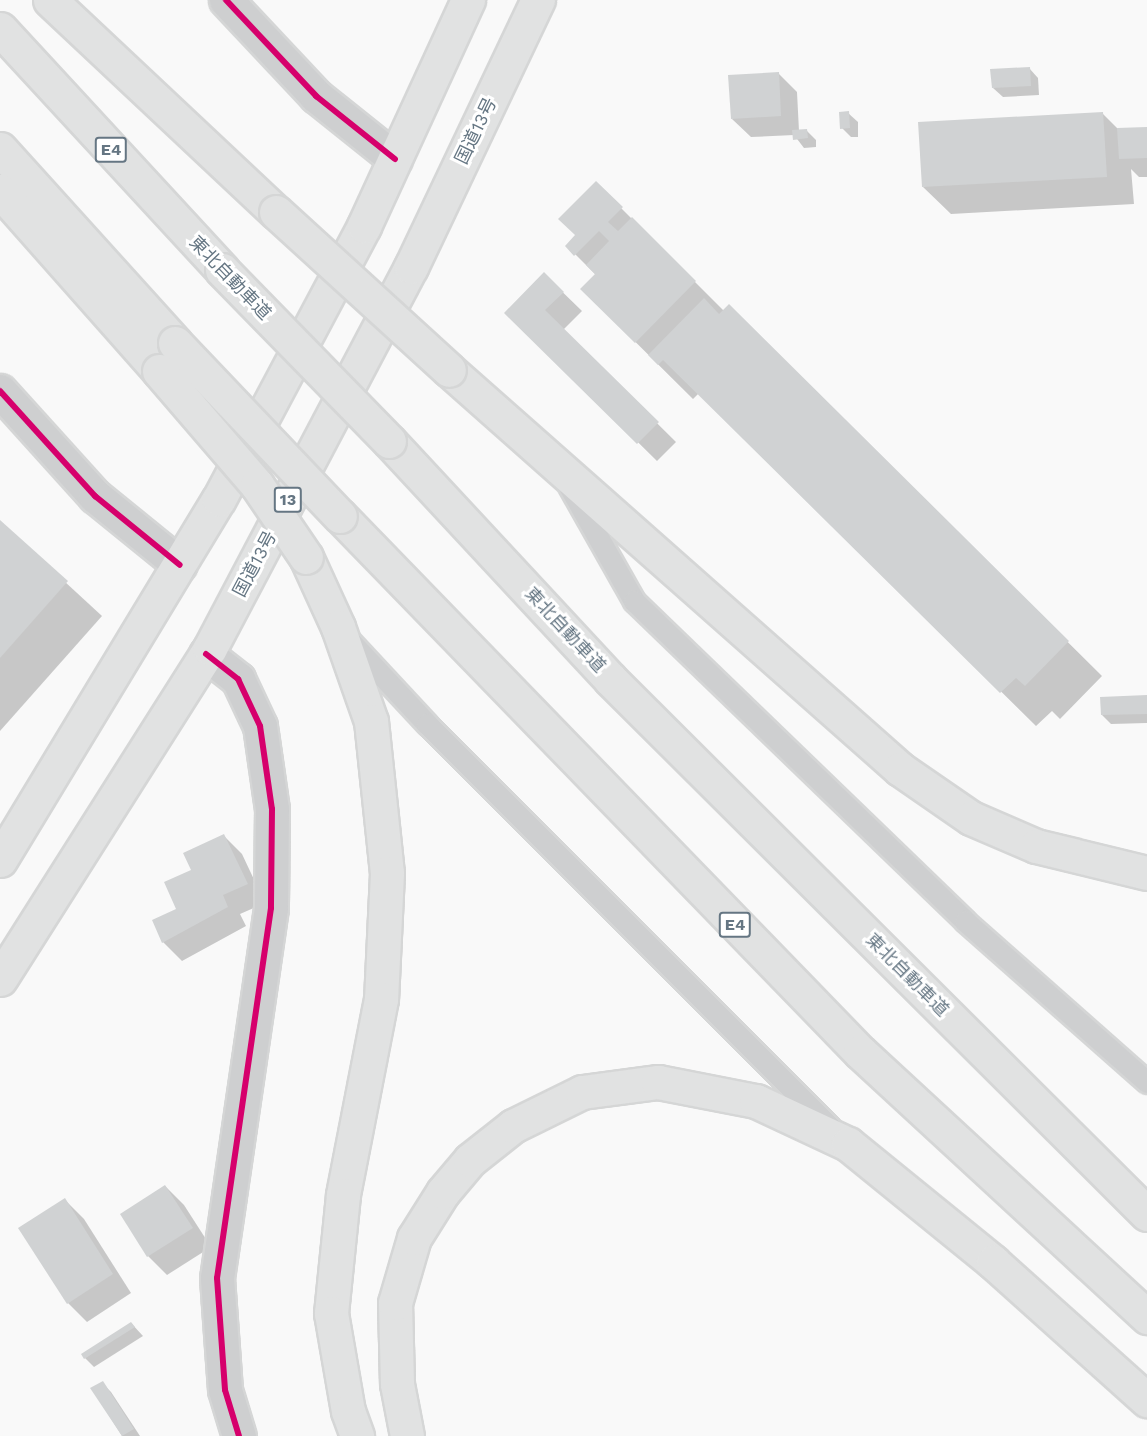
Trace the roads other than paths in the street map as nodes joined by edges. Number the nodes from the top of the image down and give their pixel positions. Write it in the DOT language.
graph roads {
  1 [pos="50,0"];
  2 [pos="226,0"];
  3 [pos="468,0"];
  4 [pos="538,0"];
  5 [pos="0,29"];
  6 [pos="0,149"];
  7 [pos="395,159"];
  8 [pos="0,191"];
  9 [pos="166,357"];
  10 [pos="0,391"];
  11 [pos="558,468"];
  12 [pos="180,565"];
  13 [pos="338,627"];
  14 [pos="206,654"];
  15 [pos="0,860"];
  16 [pos="1147,873"];
  17 [pos="0,979"];
  18 [pos="1147,1082"];
  19 [pos="848,1144"];
  20 [pos="1147,1214"];
  21 [pos="1147,1317"];
  22 [pos="1147,1400"];
  23 [pos="239,1436"];
  24 [pos="357,1436"];
  25 [pos="407,1436"];
  1 -- 11 [label="highway, bridge"];
  2 -- 7 [label="street"];
  3 -- 7 [label="highway"];
  4 -- 14 [label="highway, 国道13号 / 13"];
  5 -- 20 [label="highway, 東北自動車道 / E4, bridge"];
  6 -- 9 [label="highway, E4"];
  7 -- 12 [label="highway"];
  8 -- 9 [label="highway"];
  9 -- 13 [label="highway, bridge"];
  9 -- 21 [label="highway, E4, bridge"];
  10 -- 12 [label="street"];
  11 -- 16 [label="highway"];
  11 -- 18 [label="lane"];
  12 -- 15 [label="highway"];
  13 -- 19 [label="lane"];
  13 -- 24 [label="highway"];
  14 -- 17 [label="highway, 国道13号 / 13"];
  14 -- 23 [label="street"];
  19 -- 22 [label="highway"];
  19 -- 25 [label="highway"];
}
